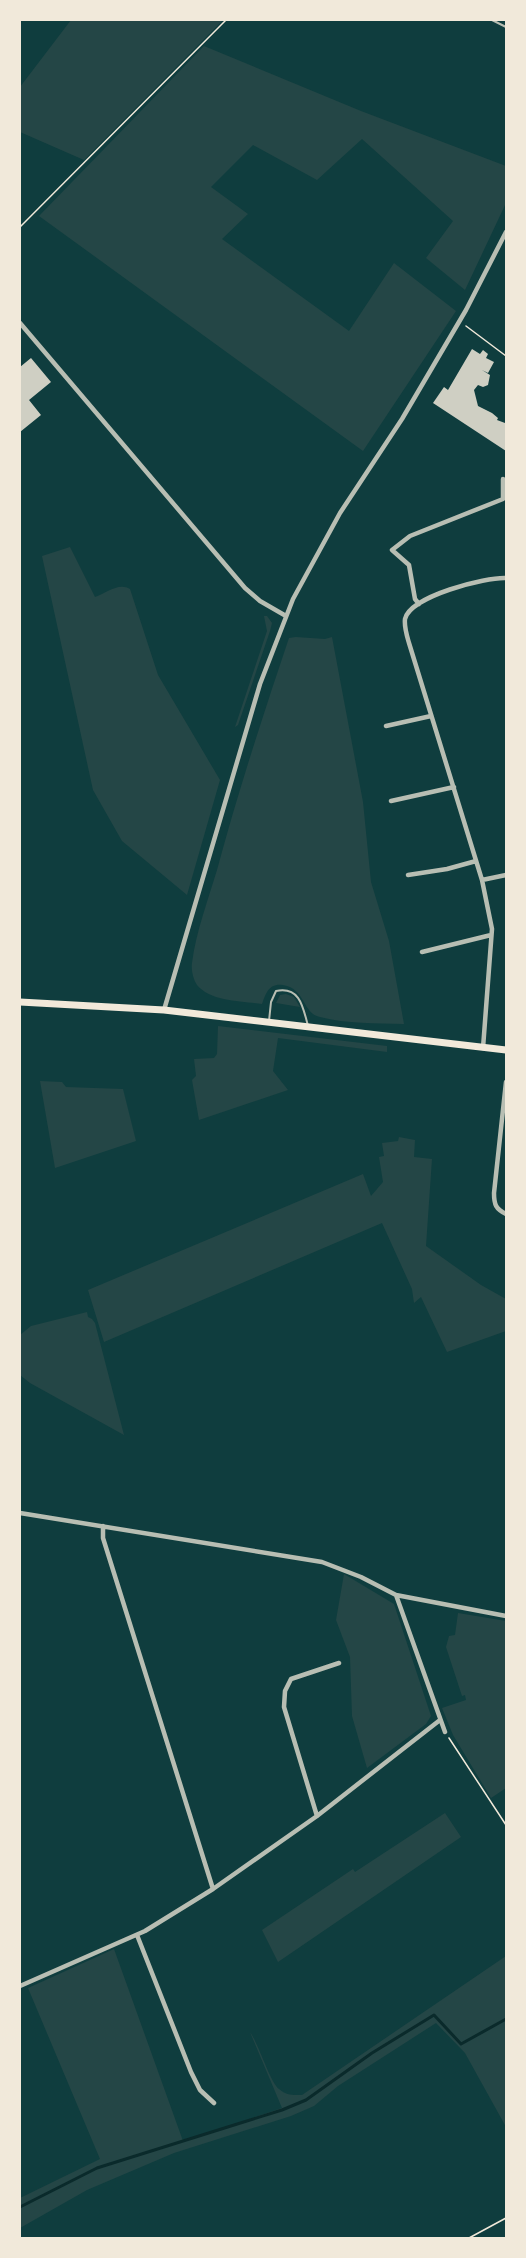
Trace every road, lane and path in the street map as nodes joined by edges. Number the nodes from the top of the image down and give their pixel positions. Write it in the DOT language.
graph roads {
  1 [pos="226,20"];
  2 [pos="492,20"];
  3 [pos="507,27"];
  4 [pos="20,227"];
  5 [pos="507,232"];
  6 [pos="459,321"];
  7 [pos="20,323"];
  8 [pos="507,356"];
  9 [pos="503,479"];
  10 [pos="507,578"];
  11 [pos="419,604"];
  12 [pos="286,616"];
  13 [pos="431,716"];
  14 [pos="386,726"];
  15 [pos="454,787"];
  16 [pos="391,801"];
  17 [pos="476,861"];
  18 [pos="408,875"];
  19 [pos="507,875"];
  20 [pos="482,880"];
  21 [pos="491,935"];
  22 [pos="422,952"];
  23 [pos="20,1002"];
  24 [pos="164,1010"];
  25 [pos="270,1021"];
  26 [pos="308,1026"];
  27 [pos="483,1048"];
  28 [pos="507,1050"];
  29 [pos="507,1082"];
  30 [pos="500,1144"];
  31 [pos="507,1145"];
  32 [pos="507,1214"];
  33 [pos="20,1513"];
  34 [pos="103,1526"];
  35 [pos="396,1595"];
  36 [pos="507,1616"];
  37 [pos="339,1663"];
  38 [pos="440,1720"];
  39 [pos="445,1732"];
  40 [pos="316,1816"];
  41 [pos="507,1825"];
  42 [pos="213,1889"];
  43 [pos="137,1935"];
  44 [pos="20,1986"];
  45 [pos="214,2103"];
  46 [pos="507,2218"];
  47 [pos="469,2238"];
  1 -- 4 [label="path"];
  2 -- 3 [label="lane"];
  5 -- 6 [label="street"];
  6 -- 8 [label="path"];
  6 -- 12 [label="street"];
  7 -- 12 [label="street"];
  9 -- 11 [label="street"];
  10 -- 11 [label="street"];
  11 -- 13 [label="street"];
  12 -- 24 [label="street"];
  13 -- 14 [label="street"];
  13 -- 15 [label="street"];
  15 -- 16 [label="street"];
  15 -- 17 [label="street"];
  17 -- 18 [label="street"];
  17 -- 20 [label="street"];
  19 -- 20 [label="street"];
  20 -- 21 [label="street"];
  21 -- 22 [label="street"];
  21 -- 27 [label="street"];
  23 -- 24 [label="main road"];
  24 -- 25 [label="main road"];
  25 -- 26 [label="main road"];
  25 -- 26 [label="lane"];
  26 -- 27 [label="main road"];
  27 -- 28 [label="main road"];
  29 -- 30 [label="street"];
  30 -- 31 [label="street"];
  30 -- 32 [label="street"];
  33 -- 34 [label="street"];
  34 -- 35 [label="street"];
  34 -- 42 [label="street"];
  35 -- 36 [label="street"];
  35 -- 38 [label="street"];
  37 -- 40 [label="street"];
  38 -- 39 [label="street"];
  38 -- 40 [label="street"];
  39 -- 41 [label="path"];
  40 -- 42 [label="street"];
  42 -- 43 [label="street"];
  43 -- 44 [label="street"];
  43 -- 45 [label="street"];
  46 -- 47 [label="path"];
}
